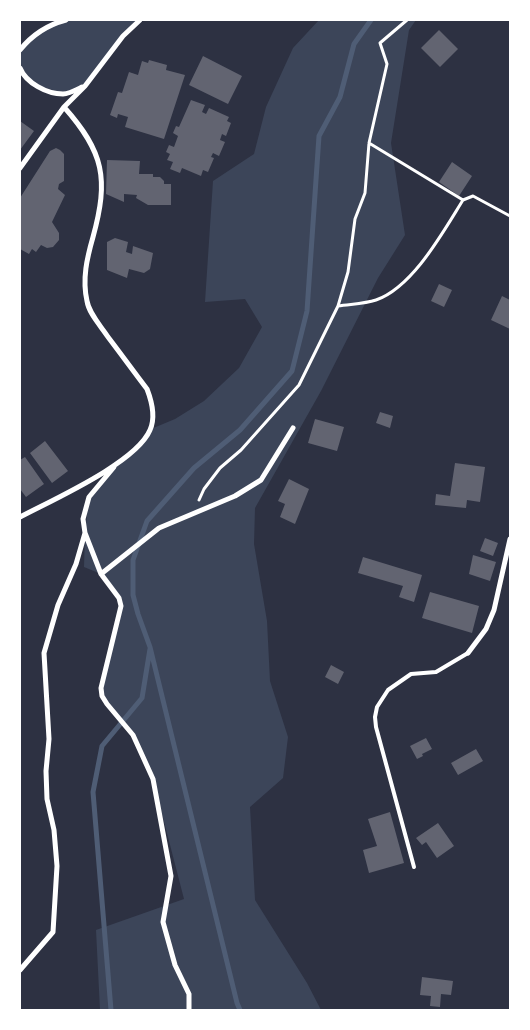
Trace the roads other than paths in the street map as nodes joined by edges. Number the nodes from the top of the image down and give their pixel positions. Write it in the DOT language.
graph roads {
  1 [pos="66,20"];
  2 [pos="140,20"];
  3 [pos="20,50"];
  4 [pos="20,68"];
  5 [pos="84,86"];
  6 [pos="64,106"];
  7 [pos="20,168"];
  8 [pos="294,428"];
  9 [pos="114,467"];
  10 [pos="20,517"];
  11 [pos="85,532"];
  12 [pos="510,539"];
  13 [pos="101,574"];
  14 [pos="468,653"];
  15 [pos="414,868"];
  16 [pos="20,970"];
  17 [pos="189,1010"];
  1 -- 3 [label="street"];
  2 -- 5 [label="street"];
  4 -- 5 [label="street"];
  5 -- 6 [label="street"];
  6 -- 7 [label="street"];
  6 -- 9 [label="street"];
  8 -- 13 [label="street"];
  9 -- 10 [label="street"];
  9 -- 11 [label="street"];
  11 -- 13 [label="street"];
  11 -- 16 [label="street"];
  12 -- 14 [label="street"];
  13 -- 17 [label="street"];
  14 -- 15 [label="lane"];
}
